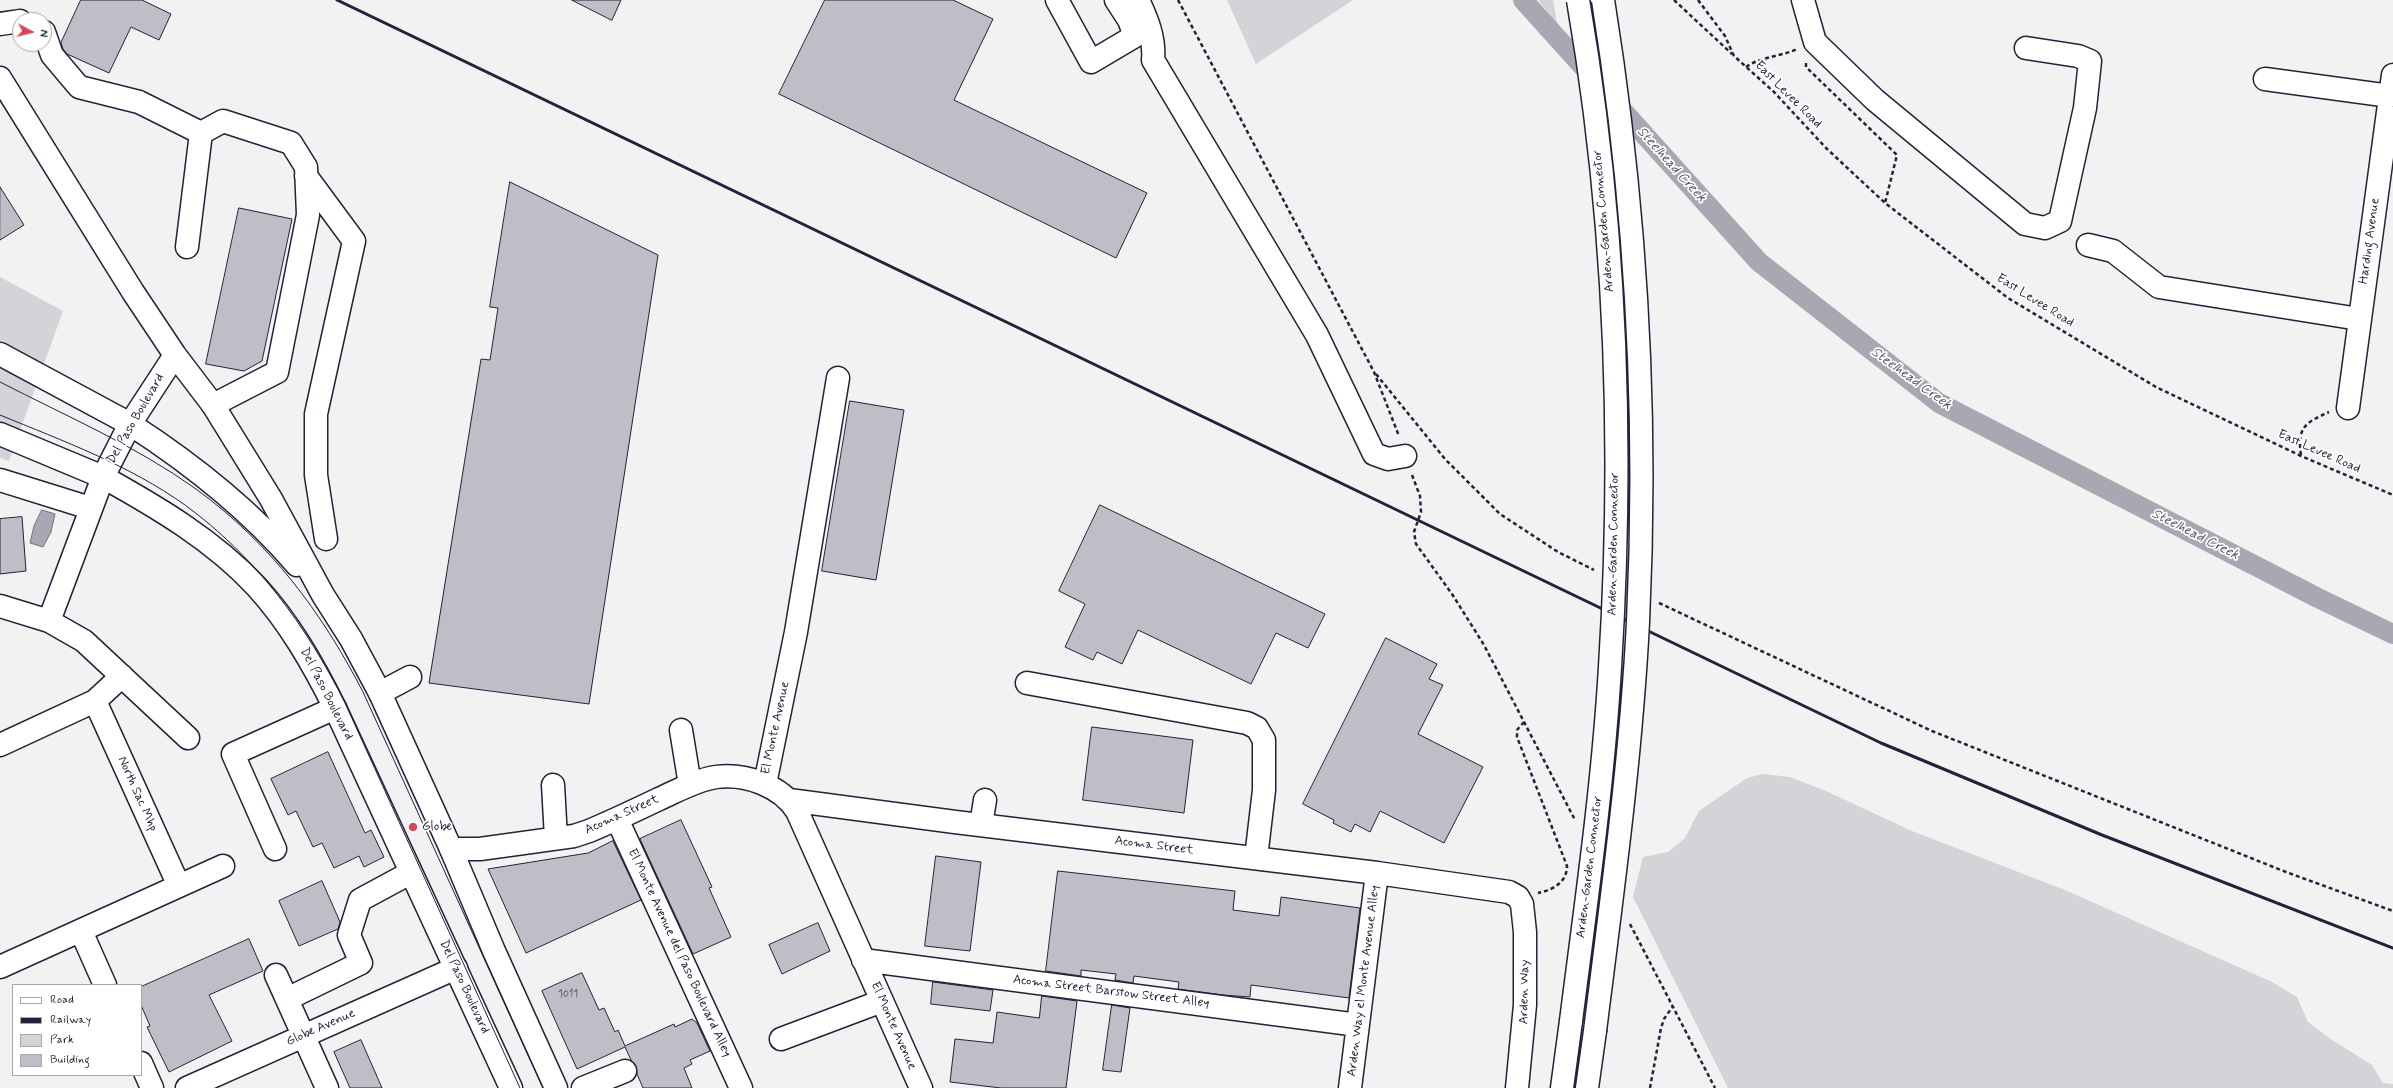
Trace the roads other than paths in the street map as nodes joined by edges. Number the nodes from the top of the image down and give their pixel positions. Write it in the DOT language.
graph roads {
  1 [pos="1056,0"];
  2 [pos="1116,0"];
  3 [pos="1138,0"];
  4 [pos="1578,0"];
  5 [pos="1603,0"];
  6 [pos="1803,0"];
  7 [pos="12,22"];
  8 [pos="0,24"];
  9 [pos="2026,48"];
  10 [pos="51,52"];
  11 [pos="2393,75"];
  12 [pos="0,78"];
  13 [pos="2265,79"];
  14 [pos="2390,96"];
  15 [pos="201,133"];
  16 [pos="2387,160"];
  17 [pos="306,176"];
  18 [pos="2088,245"];
  19 [pos="187,247"];
  20 [pos="2359,319"];
  21 [pos="0,354"];
  22 [pos="175,355"];
  23 [pos="838,378"];
  24 [pos="213,406"];
  25 [pos="2348,408"];
  26 [pos="130,424"];
  27 [pos="0,434"];
  28 [pos="1405,456"];
  29 [pos="103,477"];
  30 [pos="0,480"];
  31 [pos="90,508"];
  32 [pos="326,539"];
  33 [pos="323,595"];
  34 [pos="0,606"];
  35 [pos="49,621"];
  36 [pos="122,676"];
  37 [pos="410,677"];
  38 [pos="1027,683"];
  39 [pos="380,693"];
  40 [pos="95,701"];
  41 [pos="335,708"];
  42 [pos="681,730"];
  43 [pos="188,738"];
  44 [pos="0,745"];
  45 [pos="765,784"];
  46 [pos="553,785"];
  47 [pos="690,786"];
  48 [pos="790,800"];
  49 [pos="985,800"];
  50 [pos="617,819"];
  51 [pos="981,825"];
  52 [pos="556,838"];
  53 [pos="275,849"];
  54 [pos="451,849"];
  55 [pos="1256,858"];
  56 [pos="223,866"];
  57 [pos="1377,873"];
  58 [pos="410,874"];
  59 [pos="179,886"];
  60 [pos="1518,897"];
  61 [pos="81,931"];
  62 [pos="863,960"];
  63 [pos="0,967"];
  64 [pos="456,968"];
  65 [pos="276,975"];
  66 [pos="105,984"];
  67 [pos="288,999"];
  68 [pos="882,1001"];
  69 [pos="1358,1025"];
  70 [pos="304,1035"];
  71 [pos="781,1039"];
  72 [pos="142,1066"];
  73 [pos="625,1071"];
  74 [pos="152,1088"];
  75 [pos="187,1088"];
  76 [pos="328,1088"];
  77 [pos="510,1088"];
  78 [pos="556,1088"];
  79 [pos="583,1088"];
  80 [pos="741,1088"];
  81 [pos="921,1088"];
  82 [pos="1350,1088"];
  83 [pos="1517,1088"];
  84 [pos="1562,1088"];
  85 [pos="1587,1088"];
  1 -- 2 [label="main road"];
  3 -- 28 [label="main road"];
  4 -- 84 [label="main road, Arden-Garden Connector, bridge"];
  5 -- 85 [label="main road, Arden-Garden Connector, bridge"];
  6 -- 9 [label="main road"];
  7 -- 8 [label="main road"];
  10 -- 15 [label="main road"];
  11 -- 14 [label="main road, Harding Avenue"];
  12 -- 22 [label="main road"];
  13 -- 14 [label="main road"];
  14 -- 16 [label="main road, Harding Avenue"];
  15 -- 17 [label="main road"];
  15 -- 19 [label="main road"];
  16 -- 20 [label="main road, Harding Avenue"];
  17 -- 24 [label="main road"];
  17 -- 32 [label="main road"];
  18 -- 20 [label="main road"];
  20 -- 25 [label="main road, Harding Avenue"];
  21 -- 26 [label="main road"];
  22 -- 24 [label="main road"];
  22 -- 26 [label="main road, Del Paso Boulevard"];
  23 -- 45 [label="main road, El Monte Avenue"];
  24 -- 33 [label="main road"];
  26 -- 29 [label="main road, Del Paso Boulevard"];
  26 -- 33 [label="main road"];
  27 -- 29 [label="main road"];
  29 -- 31 [label="main road"];
  29 -- 41 [label="main road, Del Paso Boulevard"];
  30 -- 31 [label="main road"];
  31 -- 35 [label="main road"];
  33 -- 39 [label="main road"];
  34 -- 35 [label="main road"];
  35 -- 36 [label="main road"];
  36 -- 40 [label="main road"];
  36 -- 43 [label="main road"];
  37 -- 39 [label="main road"];
  38 -- 55 [label="main road"];
  39 -- 54 [label="main road"];
  40 -- 44 [label="main road"];
  40 -- 59 [label="main road, North Sac Mhp"];
  41 -- 53 [label="main road"];
  41 -- 58 [label="main road, Del Paso Boulevard"];
  42 -- 47 [label="main road"];
  45 -- 47 [label="main road, Acoma Street"];
  45 -- 48 [label="main road, El Monte Avenue"];
  46 -- 52 [label="main road"];
  47 -- 50 [label="main road, Acoma Street"];
  48 -- 51 [label="main road, Acoma Street"];
  48 -- 62 [label="main road, El Monte Avenue"];
  49 -- 51 [label="main road"];
  50 -- 52 [label="main road, Acoma Street"];
  50 -- 80 [label="main road, El Monte Avenue del Paso Boulevard Alley"];
  51 -- 55 [label="main road, Acoma Street"];
  52 -- 54 [label="main road, Acoma Street"];
  54 -- 78 [label="main road"];
  55 -- 57 [label="main road, Acoma Street"];
  56 -- 59 [label="main road"];
  57 -- 60 [label="main road, Acoma Street"];
  57 -- 69 [label="main road, Arden Way el Monte Avenue Alley"];
  58 -- 64 [label="main road, Del Paso Boulevard"];
  58 -- 67 [label="main road"];
  59 -- 61 [label="main road"];
  60 -- 83 [label="main road, Arden Way"];
  61 -- 63 [label="main road"];
  61 -- 66 [label="main road"];
  62 -- 68 [label="main road, El Monte Avenue"];
  62 -- 69 [label="main road, Acoma Street Barstow Street Alley"];
  64 -- 70 [label="main road, Globe Avenue"];
  64 -- 77 [label="main road, Del Paso Boulevard"];
  65 -- 67 [label="main road"];
  67 -- 70 [label="main road"];
  68 -- 71 [label="main road"];
  68 -- 81 [label="main road, El Monte Avenue"];
  69 -- 82 [label="main road, Arden Way el Monte Avenue Alley"];
  70 -- 75 [label="main road, Globe Avenue"];
  70 -- 76 [label="main road"];
  72 -- 74 [label="main road"];
  73 -- 79 [label="main road"];
}
